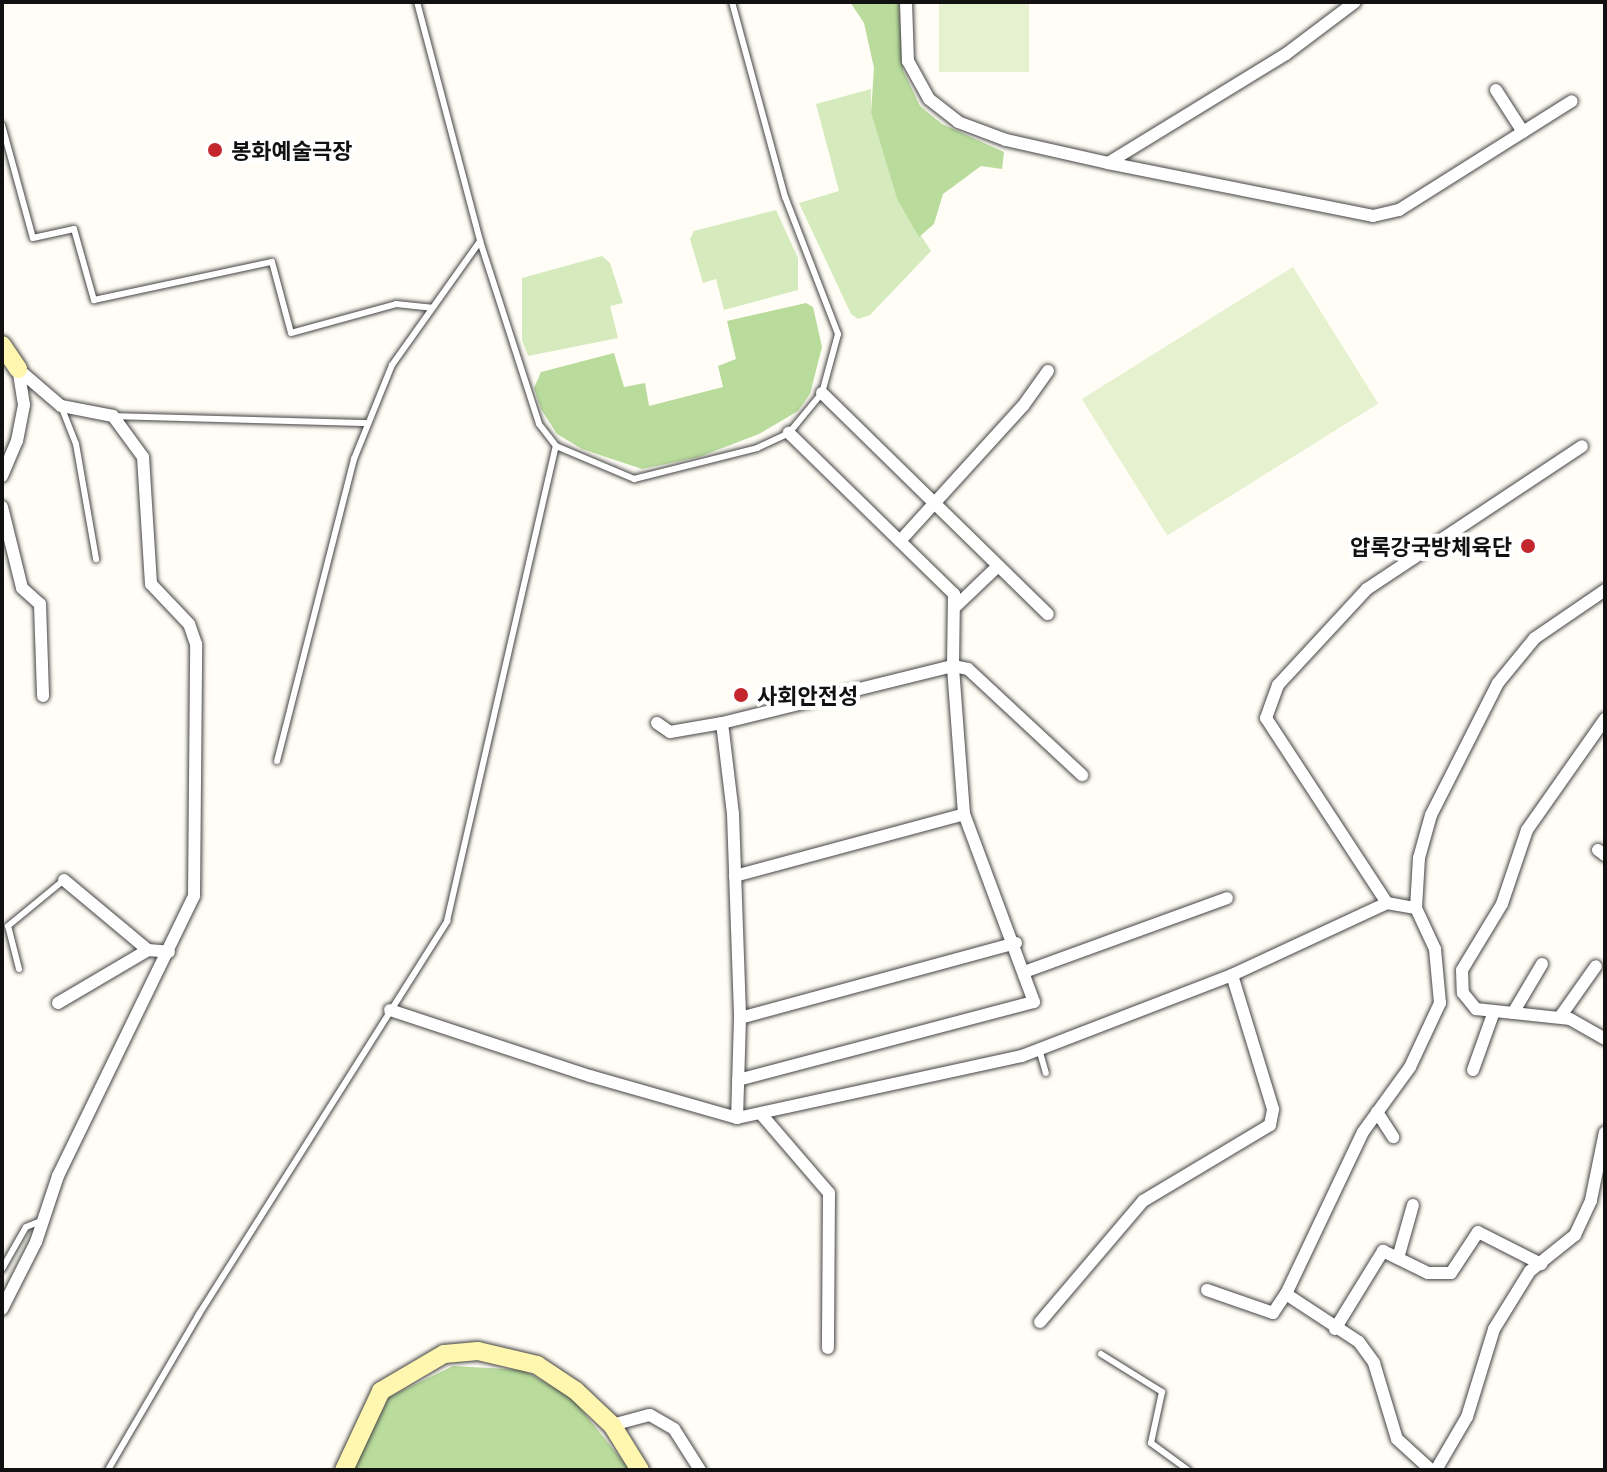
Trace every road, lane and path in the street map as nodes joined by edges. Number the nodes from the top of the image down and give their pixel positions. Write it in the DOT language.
graph roads {
  1 [pos="417,2"];
  2 [pos="732,2"];
  3 [pos="906,2"];
  4 [pos="1355,2"];
  5 [pos="1496,90"];
  6 [pos="1572,101"];
  7 [pos="2,125"];
  8 [pos="1523,132"];
  9 [pos="1108,163"];
  10 [pos="480,241"];
  11 [pos="432,308"];
  12 [pos="2,345"];
  13 [pos="18,369"];
  14 [pos="1048,371"];
  15 [pos="822,393"];
  16 [pos="61,406"];
  17 [pos="113,416"];
  18 [pos="368,423"];
  19 [pos="789,433"];
  20 [pos="556,446"];
  21 [pos="1582,446"];
  22 [pos="2,476"];
  23 [pos="934,504"];
  24 [pos="2,507"];
  25 [pos="900,541"];
  26 [pos="96,559"];
  27 [pos="998,566"];
  28 [pos="1605,590"];
  29 [pos="954,608"];
  30 [pos="1048,614"];
  31 [pos="953,666"];
  32 [pos="43,696"];
  33 [pos="1605,719"];
  34 [pos="657,723"];
  35 [pos="722,723"];
  36 [pos="277,761"];
  37 [pos="1082,775"];
  38 [pos="964,814"];
  39 [pos="735,876"];
  40 [pos="64,880"];
  41 [pos="1227,898"];
  42 [pos="1387,903"];
  43 [pos="1416,908"];
  44 [pos="1016,943"];
  45 [pos="148,950"];
  46 [pos="169,952"];
  47 [pos="1542,964"];
  48 [pos="1596,966"];
  49 [pos="19,969"];
  50 [pos="1024,972"];
  51 [pos="1232,975"];
  52 [pos="58,1003"];
  53 [pos="390,1010"];
  54 [pos="1513,1013"];
  55 [pos="1493,1014"];
  56 [pos="1560,1017"];
  57 [pos="740,1018"];
  58 [pos="1605,1039"];
  59 [pos="1039,1049"];
  60 [pos="1473,1070"];
  61 [pos="1046,1073"];
  62 [pos="738,1080"];
  63 [pos="1377,1112"];
  64 [pos="761,1114"];
  65 [pos="737,1118"];
  66 [pos="1605,1132"];
  67 [pos="1393,1137"];
  68 [pos="1604,1141"];
  69 [pos="1602,1165"];
  70 [pos="1413,1205"];
  71 [pos="43,1220"];
  72 [pos="1398,1258"];
  73 [pos="1541,1264"];
  74 [pos="2,1269"];
  75 [pos="1207,1290"];
  76 [pos="1286,1294"];
  77 [pos="2,1309"];
  78 [pos="1040,1322"];
  79 [pos="1335,1329"];
  80 [pos="828,1348"];
  81 [pos="1101,1354"];
  82 [pos="612,1425"];
  83 [pos="108,1470"];
  84 [pos="344,1470"];
  85 [pos="640,1470"];
  86 [pos="700,1470"];
  87 [pos="1188,1470"];
  88 [pos="1433,1470"];
  1 -- 10 [label="lane"];
  2 -- 15 [label="lane"];
  3 -- 9 [label="street"];
  4 -- 9 [label="street"];
  5 -- 8 [label="street"];
  6 -- 8 [label="street"];
  7 -- 11 [label="lane"];
  8 -- 9 [label="street"];
  10 -- 11 [label="lane"];
  10 -- 20 [label="lane"];
  11 -- 18 [label="lane"];
  12 -- 13 [label="street"];
  13 -- 16 [label="street"];
  13 -- 22 [label="street"];
  14 -- 23 [label="street"];
  15 -- 19 [label="lane"];
  15 -- 23 [label="street"];
  16 -- 17 [label="street"];
  16 -- 26 [label="lane"];
  17 -- 18 [label="lane"];
  17 -- 46 [label="street"];
  18 -- 36 [label="lane"];
  19 -- 20 [label="lane"];
  19 -- 25 [label="street"];
  20 -- 53 [label="lane"];
  21 -- 42 [label="street"];
  23 -- 25 [label="street"];
  23 -- 27 [label="street"];
  24 -- 32 [label="street"];
  25 -- 29 [label="street"];
  27 -- 29 [label="street"];
  27 -- 30 [label="street"];
  28 -- 43 [label="street"];
  29 -- 31 [label="street"];
  31 -- 35 [label="street"];
  31 -- 37 [label="street"];
  31 -- 38 [label="street"];
  33 -- 55 [label="street"];
  34 -- 35 [label="street"];
  35 -- 39 [label="street"];
  38 -- 39 [label="street"];
  38 -- 44 [label="street"];
  39 -- 57 [label="street"];
  40 -- 45 [label="street"];
  40 -- 49 [label="lane"];
  41 -- 50 [label="street"];
  42 -- 43 [label="street"];
  42 -- 51 [label="street"];
  43 -- 63 [label="street"];
  44 -- 50 [label="street"];
  44 -- 57 [label="street"];
  45 -- 46 [label="street"];
  45 -- 52 [label="street"];
  46 -- 71 [label="street"];
  47 -- 54 [label="street"];
  48 -- 56 [label="street"];
  50 -- 62 [label="street"];
  51 -- 59 [label="street"];
  51 -- 78 [label="street"];
  53 -- 65 [label="street"];
  53 -- 83 [label="lane"];
  54 -- 55 [label="street"];
  54 -- 56 [label="street"];
  55 -- 60 [label="street"];
  56 -- 58 [label="street"];
  57 -- 62 [label="street"];
  59 -- 61 [label="lane"];
  59 -- 64 [label="street"];
  62 -- 65 [label="street"];
  63 -- 67 [label="street"];
  63 -- 76 [label="street"];
  64 -- 65 [label="street"];
  64 -- 80 [label="street"];
  66 -- 68 [label="street"];
  68 -- 69 [label="street"];
  69 -- 73 [label="street"];
  70 -- 72 [label="street"];
  71 -- 74 [label="lane"];
  71 -- 77 [label="street"];
  72 -- 73 [label="street"];
  72 -- 79 [label="street"];
  73 -- 88 [label="street"];
  75 -- 76 [label="street"];
  76 -- 79 [label="street"];
  79 -- 88 [label="street"];
  81 -- 87 [label="lane"];
  82 -- 84 [label="street"];
  82 -- 85 [label="street"];
  82 -- 86 [label="street"];
}
